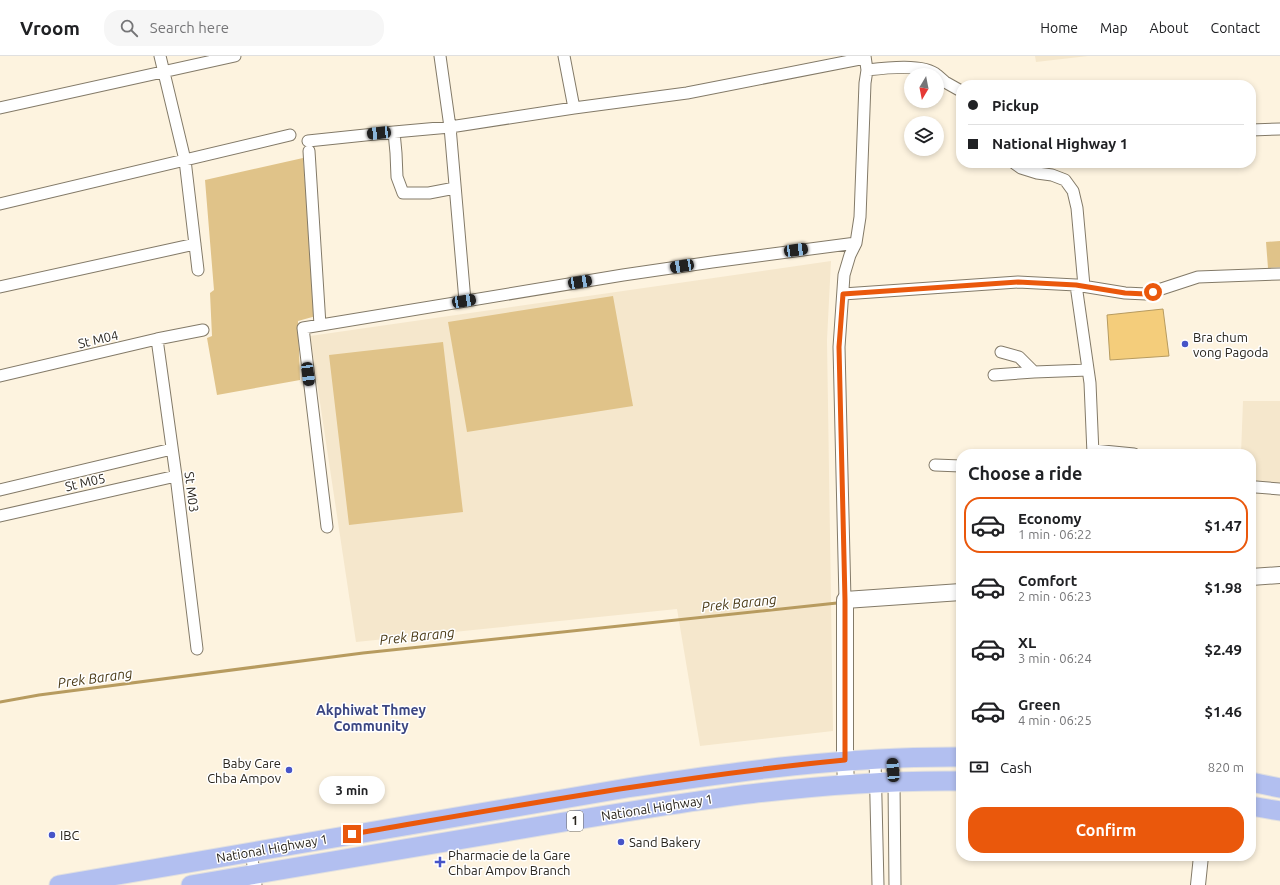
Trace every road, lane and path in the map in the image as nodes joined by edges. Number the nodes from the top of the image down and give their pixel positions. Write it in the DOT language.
graph roads {
  1 [pos="160,56"];
  2 [pos="235,56"];
  3 [pos="440,56"];
  4 [pos="564,56"];
  5 [pos="865,57"];
  6 [pos="910,68"];
  7 [pos="867,70"];
  8 [pos="164,72"];
  9 [pos="944,81"];
  10 [pos="956,88"];
  11 [pos="0,108"];
  12 [pos="574,108"];
  13 [pos="450,127"];
  14 [pos="1280,128"];
  15 [pos="1256,130"];
  16 [pos="394,132"];
  17 [pos="290,135"];
  18 [pos="185,160"];
  19 [pos="1021,168"];
  20 [pos="455,188"];
  21 [pos="0,204"];
  22 [pos="856,243"];
  23 [pos="195,244"];
  24 [pos="198,270"];
  25 [pos="1280,274"];
  26 [pos="1080,286"];
  27 [pos="0,287"];
  28 [pos="843,294"];
  29 [pos="464,301"];
  30 [pos="320,325"];
  31 [pos="203,330"];
  32 [pos="157,339"];
  33 [pos="1001,352"];
  34 [pos="1088,370"];
  35 [pos="1034,372"];
  36 [pos="994,375"];
  37 [pos="0,376"];
  38 [pos="1093,449"];
  39 [pos="172,450"];
  40 [pos="935,465"];
  41 [pos="956,466"];
  42 [pos="176,476"];
  43 [pos="1256,487"];
  44 [pos="1280,489"];
  45 [pos="0,490"];
  46 [pos="0,516"];
  47 [pos="328,526"];
  48 [pos="1280,575"];
  49 [pos="1256,577"];
  50 [pos="956,592"];
  51 [pos="845,600"];
  52 [pos="197,649"];
  53 [pos="956,757"];
  54 [pos="884,758"];
  55 [pos="845,760"];
  56 [pos="956,781"];
  57 [pos="885,782"];
  58 [pos="1256,783"];
  59 [pos="846,785"];
  60 [pos="1280,788"];
  61 [pos="1256,807"];
  62 [pos="1280,812"];
  63 [pos="251,852"];
  64 [pos="1200,861"];
  65 [pos="255,880"];
  66 [pos="79,883"];
  67 [pos="59,885"];
  68 [pos="191,885"];
  69 [pos="878,885"];
  70 [pos="895,885"];
  71 [pos="1198,885"];
  1 -- 8 [label="street"];
  2 -- 8 [label="street"];
  3 -- 13 [label="street"];
  4 -- 12 [label="street"];
  5 -- 7 [label="street"];
  5 -- 12 [label="street"];
  6 -- 7 [label="street"];
  7 -- 22 [label="street"];
  8 -- 11 [label="street"];
  8 -- 18 [label="street"];
  9 -- 10 [label="street"];
  12 -- 13 [label="street"];
  13 -- 16 [label="street"];
  13 -- 20 [label="street"];
  14 -- 15 [label="street"];
  16 -- 20 [label="street"];
  16 -- 30 [label="street"];
  17 -- 18 [label="street"];
  18 -- 21 [label="street"];
  18 -- 23 [label="street"];
  19 -- 26 [label="street"];
  20 -- 29 [label="street"];
  22 -- 28 [label="street"];
  22 -- 29 [label="street"];
  23 -- 24 [label="street"];
  23 -- 27 [label="street"];
  25 -- 26 [label="street"];
  26 -- 28 [label="street"];
  26 -- 34 [label="street"];
  28 -- 51 [label="street"];
  29 -- 30 [label="street"];
  30 -- 47 [label="street"];
  31 -- 32 [label="street, St M04"];
  32 -- 37 [label="street, St M04"];
  32 -- 39 [label="street, St M03"];
  33 -- 35 [label="street"];
  34 -- 35 [label="street"];
  34 -- 38 [label="street"];
  35 -- 36 [label="street"];
  39 -- 42 [label="street, St M03"];
  39 -- 45 [label="street, St M05"];
  40 -- 41 [label="street"];
  42 -- 46 [label="street, St M05"];
  42 -- 52 [label="street, St M03"];
  43 -- 44 [label="street"];
  48 -- 49 [label="main road"];
  50 -- 51 [label="main road"];
  51 -- 55 [label="main road"];
  53 -- 54 [label="highway, National Highway 1 / 1"];
  54 -- 55 [label="highway, National Highway 1 / 1"];
  54 -- 57 [label="street"];
  54 -- 57 [label="street"];
  55 -- 59 [label="main road"];
  55 -- 63 [label="highway, National Highway 1 / 1"];
  56 -- 57 [label="highway, National Highway 1 / 1"];
  57 -- 59 [label="highway, National Highway 1 / 1"];
  57 -- 69 [label="street"];
  57 -- 70 [label="street"];
  58 -- 60 [label="highway"];
  59 -- 65 [label="highway, National Highway 1 / 1"];
  61 -- 62 [label="highway"];
  63 -- 65 [label="street"];
  63 -- 66 [label="highway, National Highway 1 / 1"];
  64 -- 71 [label="street"];
  65 -- 68 [label="highway, National Highway 1 / 1"];
  66 -- 67 [label="highway, National Highway 1 / 1"];
}
